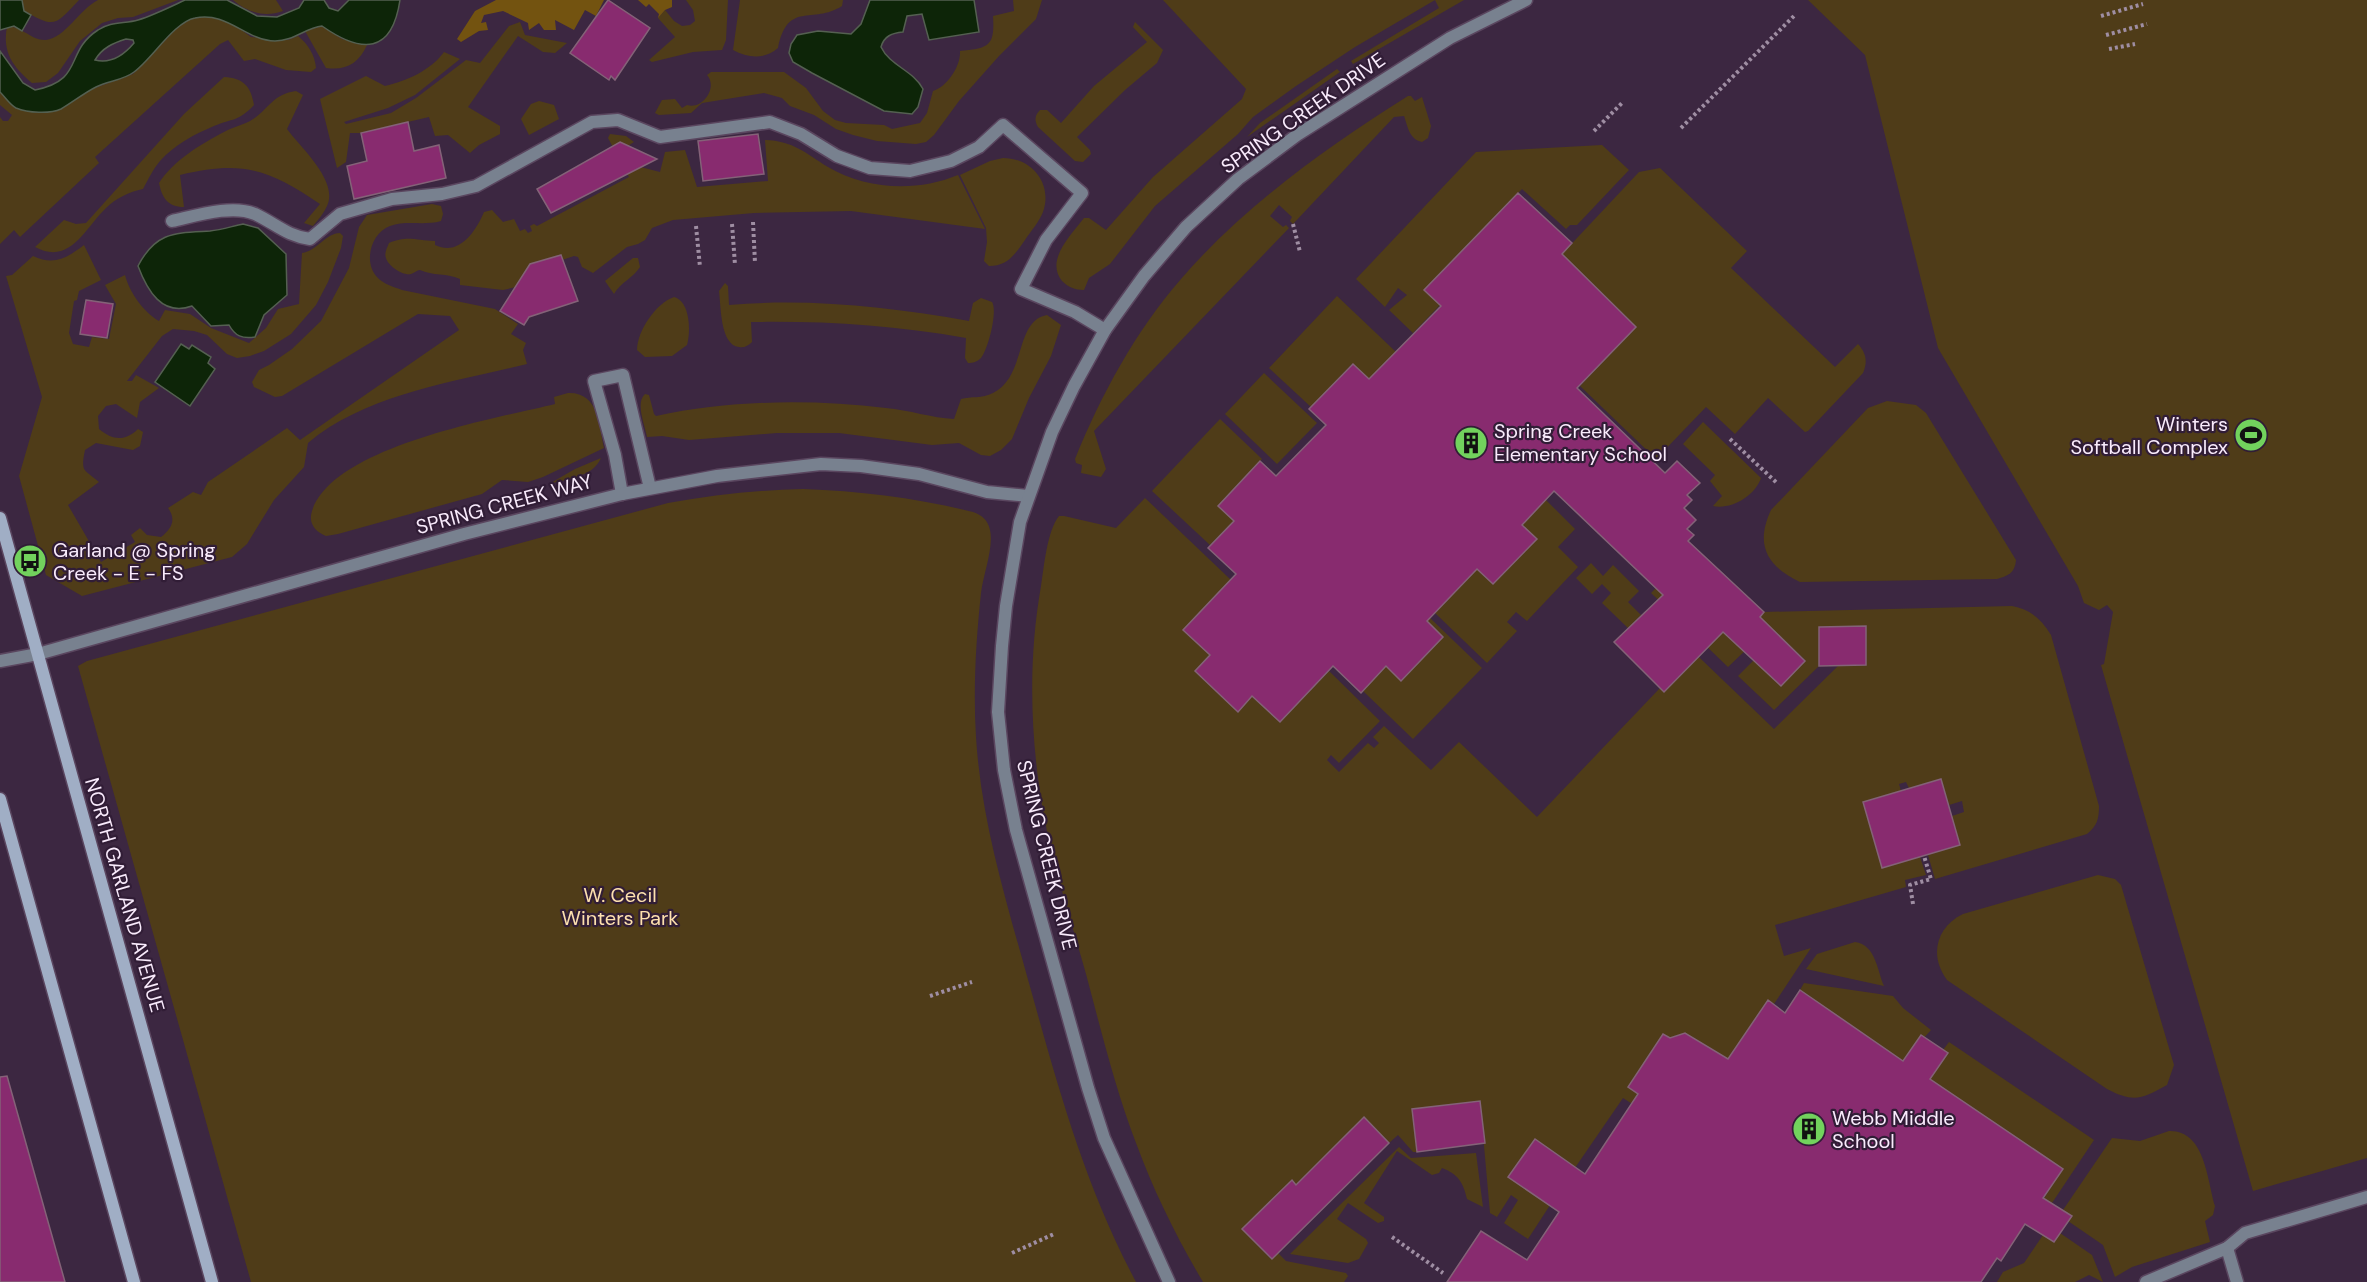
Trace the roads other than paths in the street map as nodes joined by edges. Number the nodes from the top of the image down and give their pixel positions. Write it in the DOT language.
graph roads {
  1 [pos="1526,0"];
  2 [pos="172,221"];
  3 [pos="1105,330"];
  4 [pos="650,488"];
  5 [pos="622,494"];
  6 [pos="1028,496"];
  7 [pos="0,518"];
  8 [pos="38,654"];
  9 [pos="0,661"];
  10 [pos="0,800"];
  11 [pos="2367,1197"];
  12 [pos="2227,1248"];
  13 [pos="134,1282"];
  14 [pos="212,1282"];
  15 [pos="1169,1282"];
  16 [pos="2146,1282"];
  17 [pos="2237,1282"];
  1 -- 3 [label="street, SPRING CREEK DRIVE"];
  2 -- 3 [label="street"];
  3 -- 6 [label="street, SPRING CREEK DRIVE"];
  4 -- 5 [label="street, SPRING CREEK WAY"];
  4 -- 5 [label="street"];
  4 -- 6 [label="street, SPRING CREEK WAY"];
  5 -- 8 [label="street, SPRING CREEK WAY"];
  6 -- 15 [label="street, SPRING CREEK DRIVE"];
  7 -- 8 [label="main road, NORTH GARLAND AVENUE"];
  8 -- 9 [label="street, SPRING CREEK WAY"];
  8 -- 14 [label="main road, NORTH GARLAND AVENUE"];
  10 -- 13 [label="main road"];
  11 -- 12 [label="street"];
  12 -- 16 [label="street"];
  12 -- 17 [label="street"];
}
